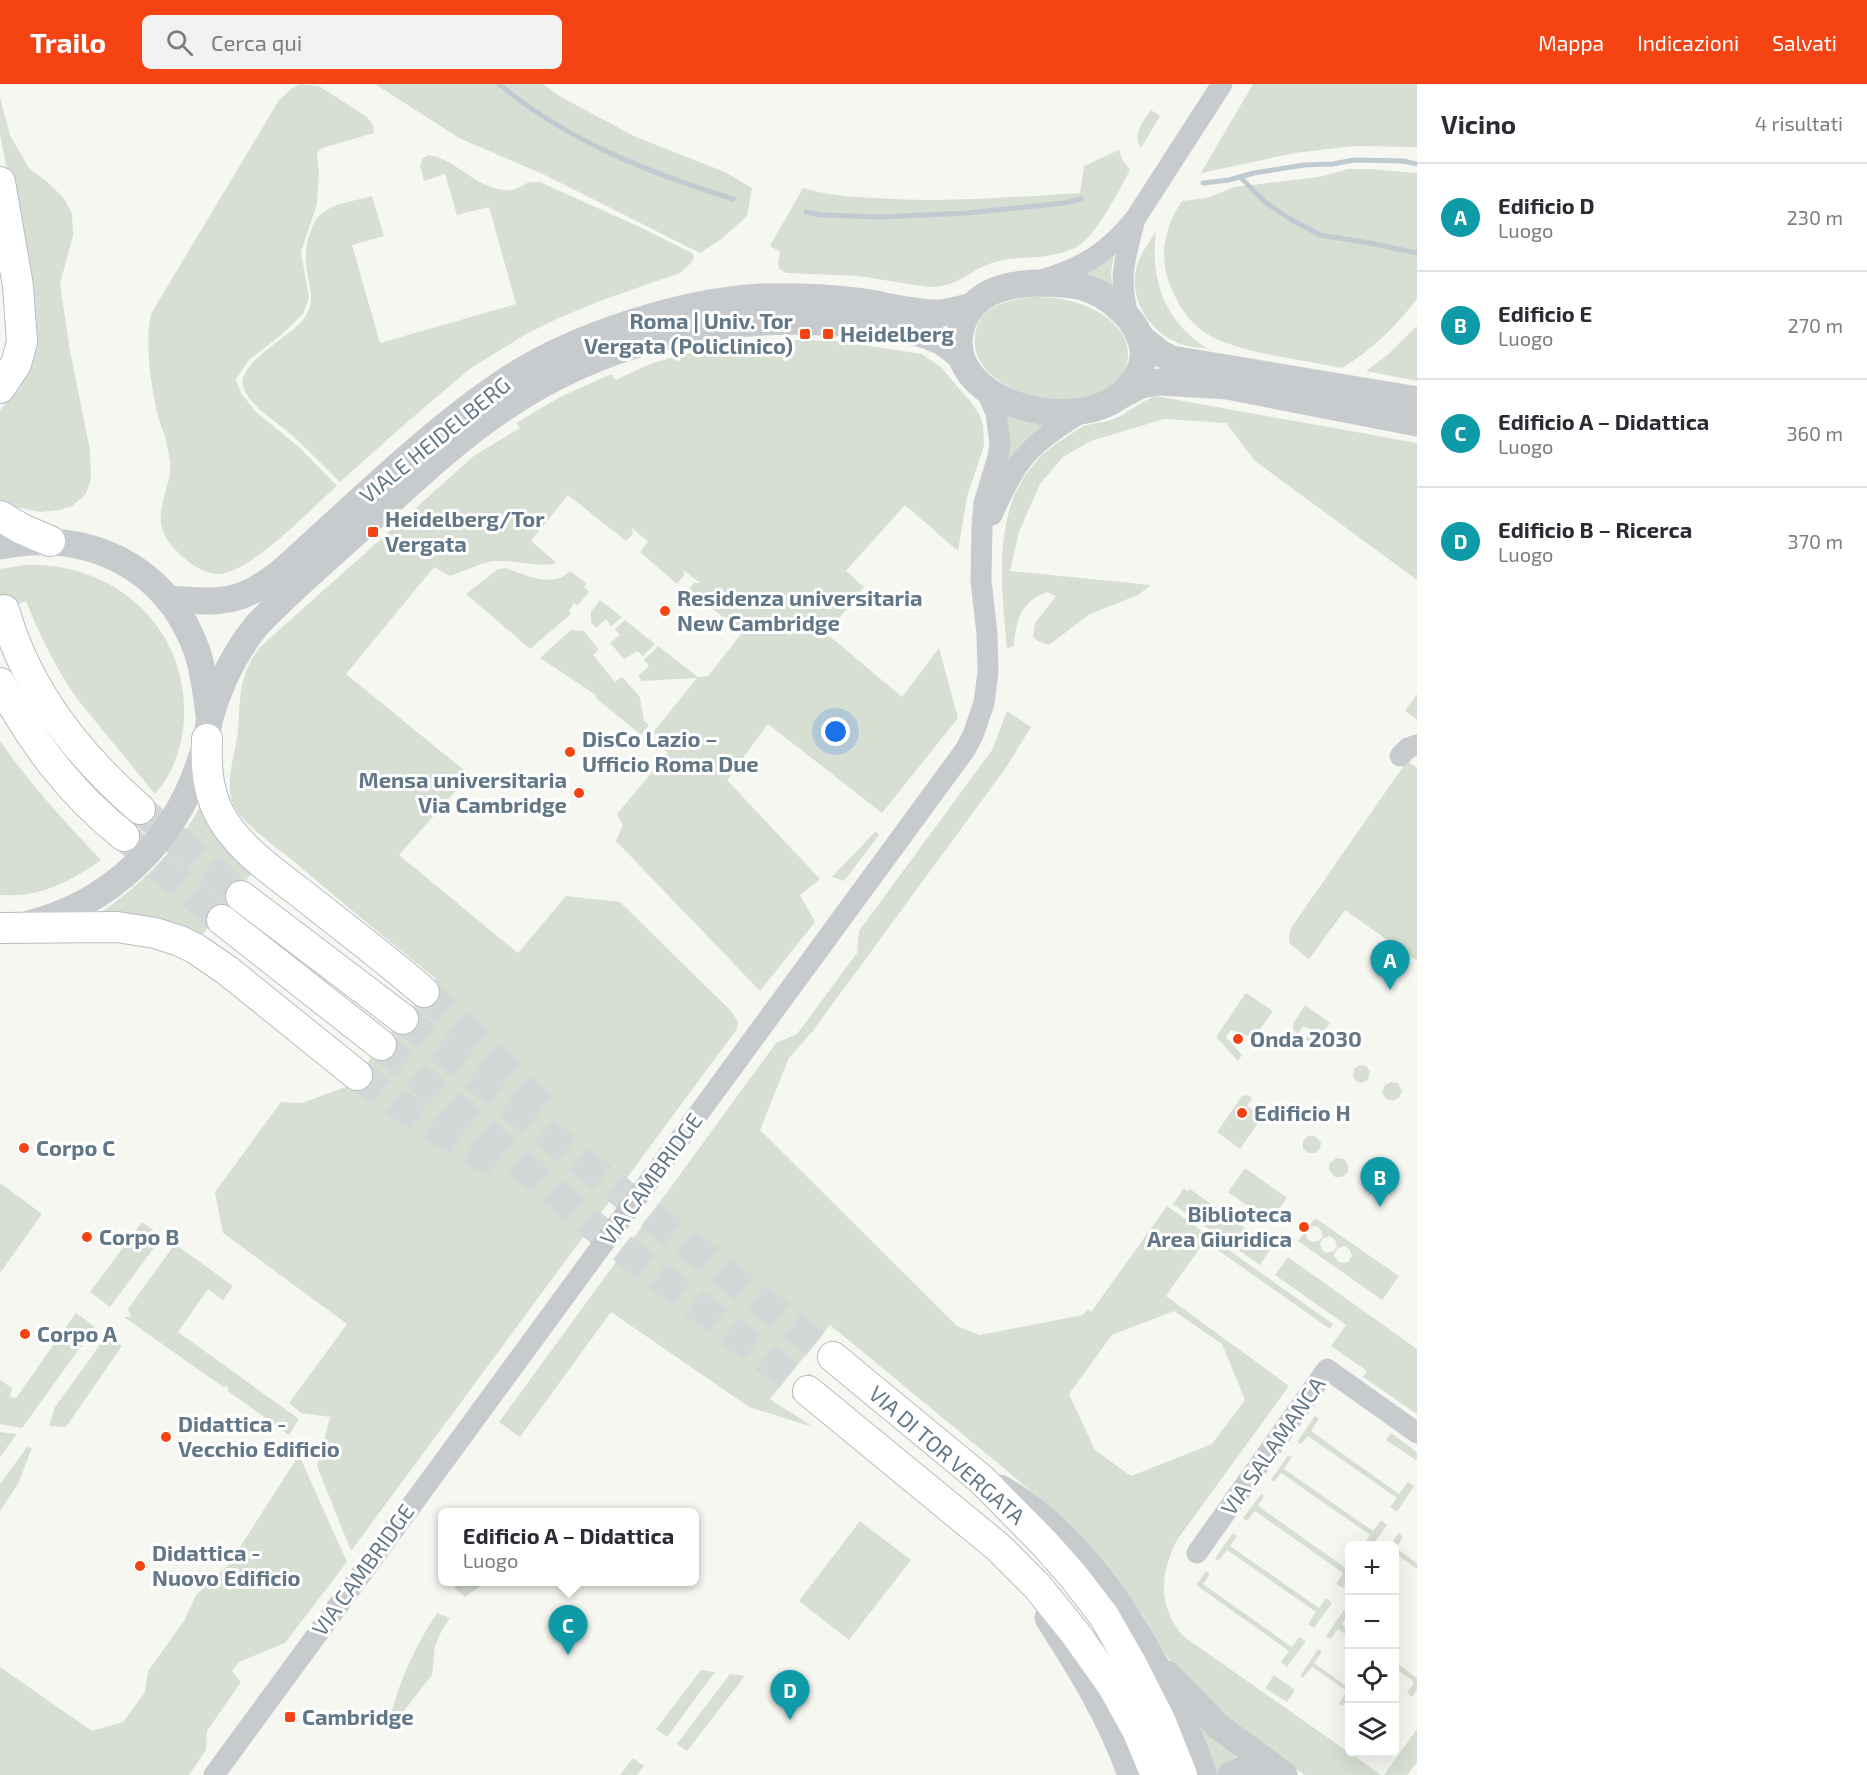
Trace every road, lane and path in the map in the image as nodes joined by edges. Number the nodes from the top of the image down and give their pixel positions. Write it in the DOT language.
graph roads {
  1 [pos="1222,84"];
  2 [pos="0,182"];
  3 [pos="1135,219"];
  4 [pos="1034,283"];
  5 [pos="972,306"];
  6 [pos="1134,327"];
  7 [pos="960,356"];
  8 [pos="0,388"];
  9 [pos="985,388"];
  10 [pos="1121,396"];
  11 [pos="1417,400"];
  12 [pos="1083,411"];
  13 [pos="1417,423"];
  14 [pos="0,516"];
  15 [pos="50,541"];
  16 [pos="0,546"];
  17 [pos="982,547"];
  18 [pos="161,590"];
  19 [pos="4,610"];
  20 [pos="0,683"];
  21 [pos="208,729"];
  22 [pos="140,809"];
  23 [pos="124,836"];
  24 [pos="241,896"];
  25 [pos="222,920"];
  26 [pos="0,928"];
  27 [pos="424,992"];
  28 [pos="402,1019"];
  29 [pos="381,1045"];
  30 [pos="357,1075"];
  31 [pos="833,1357"];
  32 [pos="808,1390"];
  33 [pos="1417,1433"];
  34 [pos="981,1479"];
  35 [pos="1197,1553"];
  36 [pos="1012,1561"];
  37 [pos="1143,1641"];
  38 [pos="1279,1772"];
  39 [pos="214,1775"];
  40 [pos="1131,1775"];
  41 [pos="1156,1775"];
  42 [pos="1182,1775"];
  43 [pos="1204,1775"];
  44 [pos="1231,1775"];
  1 -- 3 [label="street"];
  2 -- 8 [label="main road"];
  3 -- 4 [label="street"];
  3 -- 6 [label="street"];
  4 -- 5 [label="street"];
  4 -- 6 [label="street"];
  5 -- 7 [label="street"];
  5 -- 18 [label="street, VIALE HEIDELBERG"];
  6 -- 10 [label="street"];
  6 -- 11 [label="street"];
  7 -- 9 [label="street"];
  7 -- 21 [label="street, VIALE HEIDELBERG"];
  9 -- 12 [label="street"];
  9 -- 17 [label="street, VIA CAMBRIDGE"];
  10 -- 12 [label="street"];
  10 -- 13 [label="street"];
  12 -- 17 [label="street, VIA CAMBRIDGE"];
  14 -- 15 [label="main road"];
  15 -- 16 [label="street"];
  15 -- 18 [label="street"];
  17 -- 39 [label="street, VIA CAMBRIDGE"];
  18 -- 21 [label="street"];
  19 -- 22 [label="main road"];
  20 -- 23 [label="main road"];
  21 -- 26 [label="street, VIALE HEIDELBERG"];
  21 -- 27 [label="main road"];
  24 -- 28 [label="main road"];
  25 -- 29 [label="main road"];
  26 -- 30 [label="main road"];
  31 -- 34 [label="main road, VIA DI TOR VERGATA"];
  32 -- 36 [label="main road, VIA DI TOR VERGATA"];
  33 -- 35 [label="street, VIA SALAMANCA"];
  34 -- 37 [label="street"];
  34 -- 42 [label="main road, VIA DI TOR VERGATA"];
  36 -- 40 [label="street, VIA DI TOR VERGATA"];
  36 -- 41 [label="main road, VIA DI TOR VERGATA"];
  37 -- 38 [label="street"];
  37 -- 43 [label="street"];
  38 -- 44 [label="street"];
}
